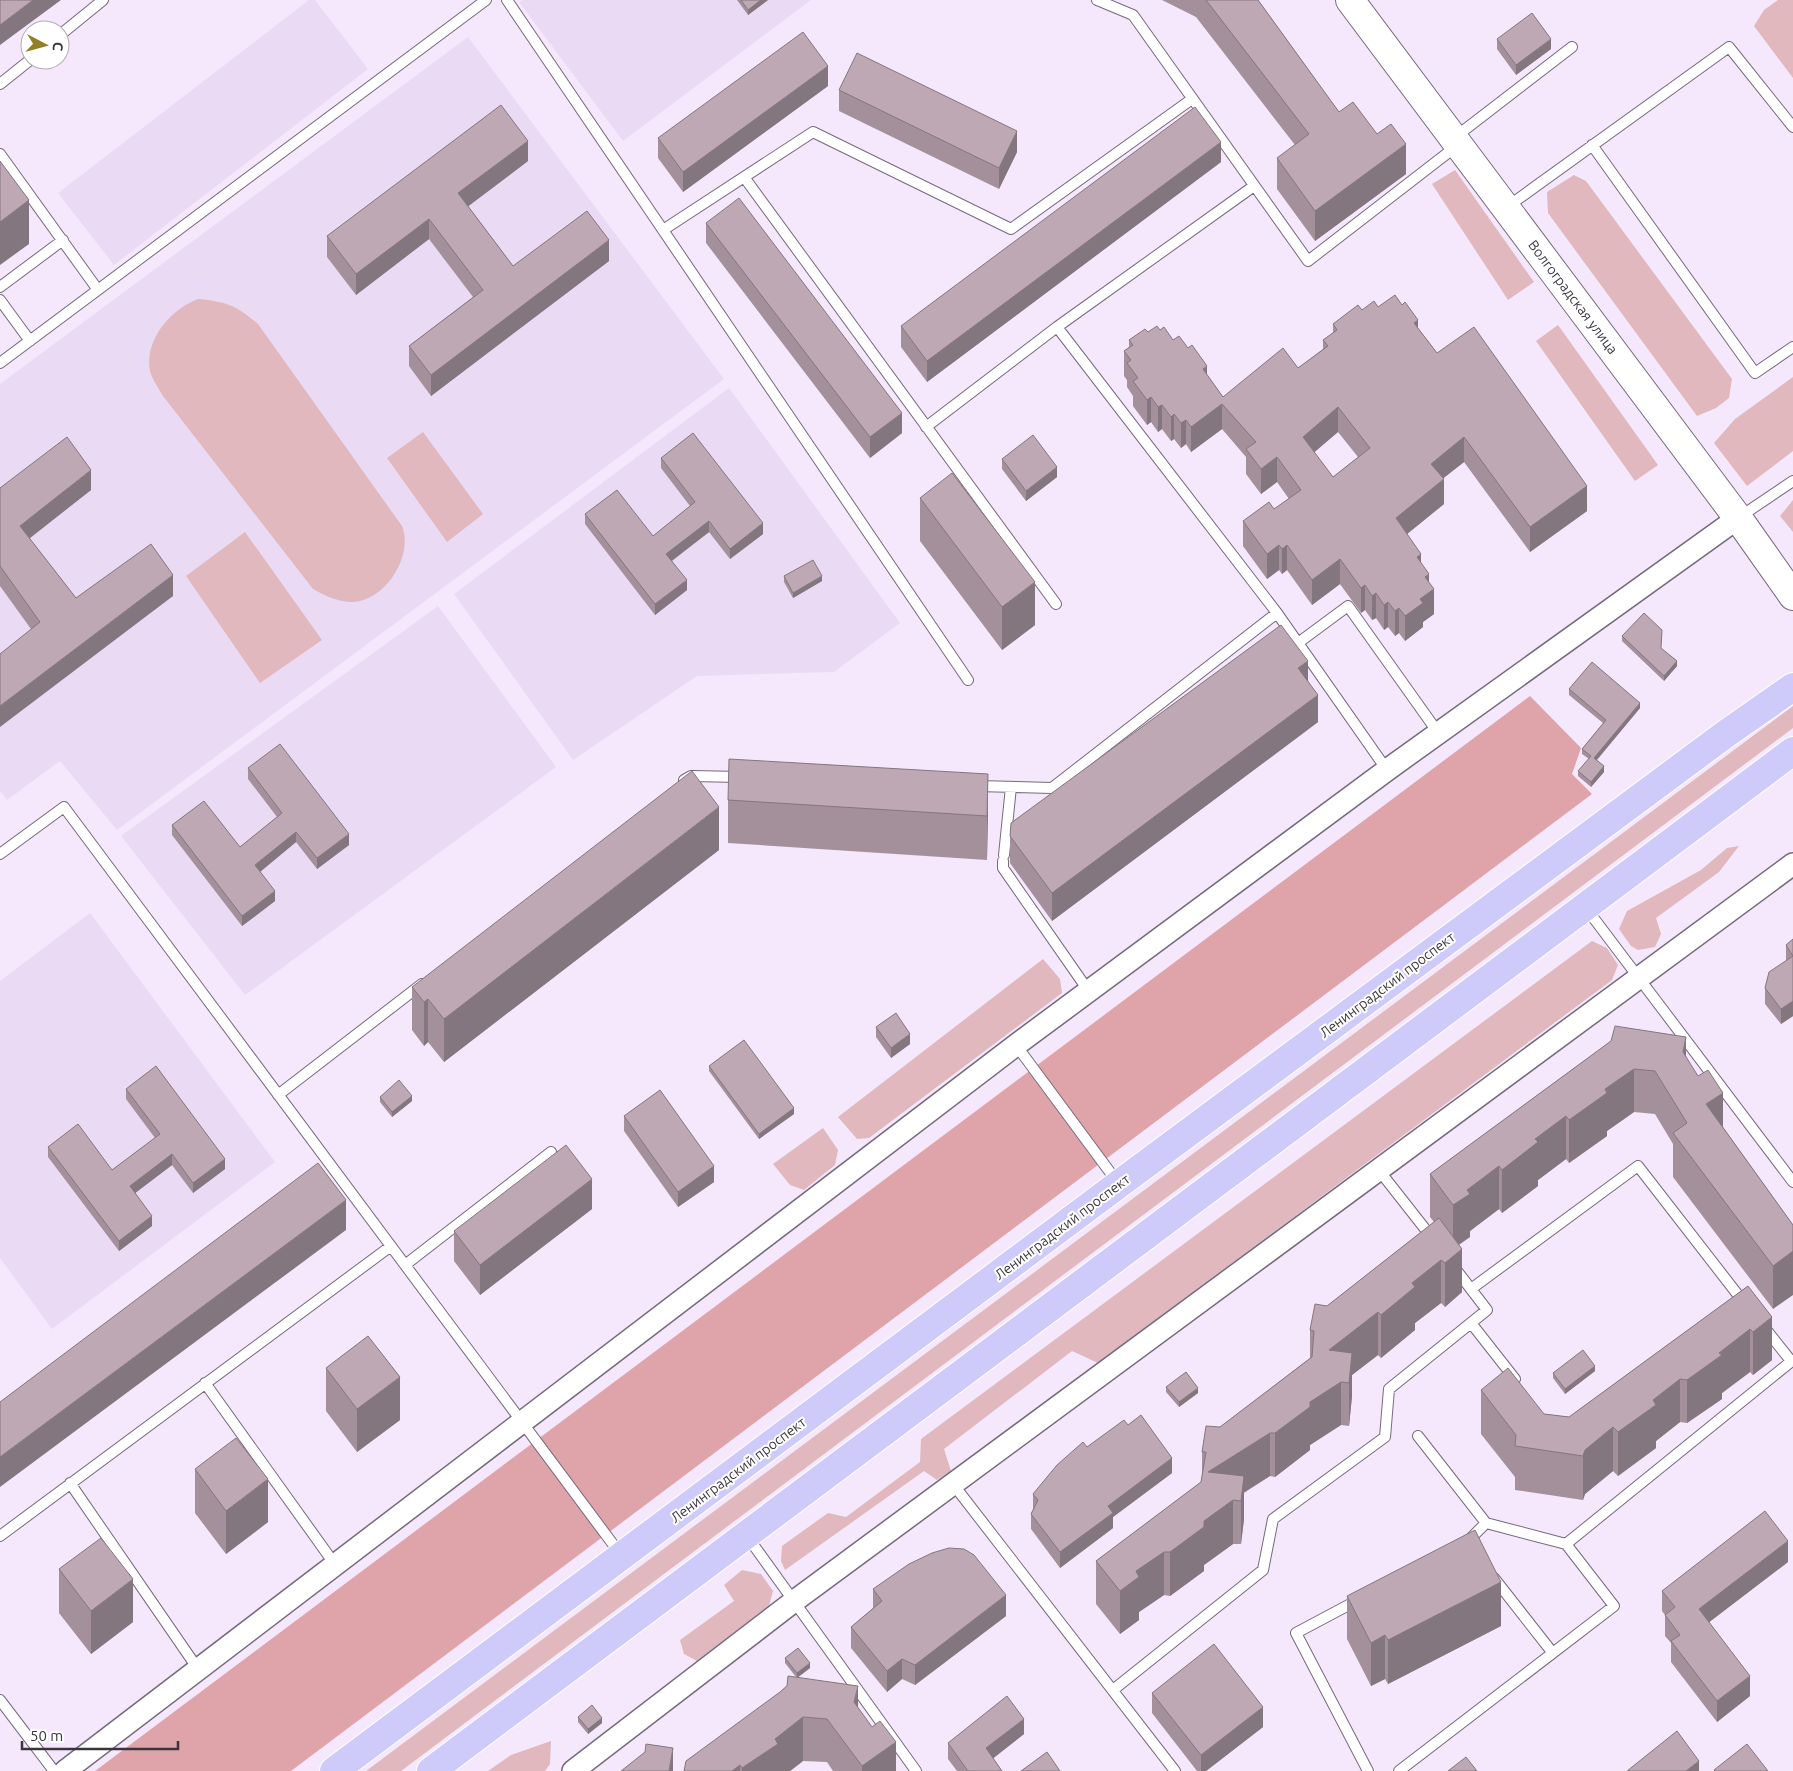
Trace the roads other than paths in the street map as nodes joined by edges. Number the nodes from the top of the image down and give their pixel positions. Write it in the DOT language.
graph roads {
  1 [pos="103,0"];
  2 [pos="486,0"];
  3 [pos="507,0"];
  4 [pos="1097,0"];
  5 [pos="1350,0"];
  6 [pos="70,27"];
  7 [pos="1572,47"];
  8 [pos="20,68"];
  9 [pos="0,84"];
  10 [pos="1192,99"];
  11 [pos="1793,127"];
  12 [pos="1456,141"];
  13 [pos="1592,145"];
  14 [pos="0,154"];
  15 [pos="744,177"];
  16 [pos="1254,186"];
  17 [pos="1506,208"];
  18 [pos="663,230"];
  19 [pos="63,240"];
  20 [pos="0,287"];
  21 [pos="98,290"];
  22 [pos="0,300"];
  23 [pos="1057,326"];
  24 [pos="30,341"];
  25 [pos="1793,347"];
  26 [pos="0,363"];
  27 [pos="926,427"];
  28 [pos="1793,481"];
  29 [pos="1738,518"];
  30 [pos="1793,596"];
  31 [pos="1056,604"];
  32 [pos="1277,613"];
  33 [pos="1298,643"];
  34 [pos="968,680"];
  35 [pos="1793,687"];
  36 [pos="1439,734"];
  37 [pos="1793,751"];
  38 [pos="1387,770"];
  39 [pos="749,778"];
  40 [pos="962,785"];
  41 [pos="1011,787"];
  42 [pos="675,788"];
  43 [pos="0,854"];
  44 [pos="1793,864"];
  45 [pos="1585,907"];
  46 [pos="432,976"];
  47 [pos="1638,977"];
  48 [pos="1090,993"];
  49 [pos="1016,1045"];
  50 [pos="278,1095"];
  51 [pos="551,1152"];
  52 [pos="1378,1169"];
  53 [pos="1792,1180"];
  54 [pos="1119,1184"];
  55 [pos="390,1246"];
  56 [pos="405,1264"];
  57 [pos="1471,1289"];
  58 [pos="1470,1323"];
  59 [pos="1792,1361"];
  60 [pos="205,1383"];
  61 [pos="1524,1390"];
  62 [pos="523,1422"];
  63 [pos="1418,1436"];
  64 [pos="70,1484"];
  65 [pos="953,1484"];
  66 [pos="1486,1523"];
  67 [pos="747,1535"];
  68 [pos="0,1536"];
  69 [pos="1566,1544"];
  70 [pos="1466,1547"];
  71 [pos="622,1556"];
  72 [pos="336,1566"];
  73 [pos="1485,1566"];
  74 [pos="1364,1597"];
  75 [pos="793,1602"];
  76 [pos="1552,1652"];
  77 [pos="198,1669"];
  78 [pos="1113,1690"];
  79 [pos="0,1700"];
  80 [pos="54,1771"];
  81 [pos="66,1771"];
  82 [pos="334,1771"];
  83 [pos="431,1771"];
  84 [pos="573,1771"];
  85 [pos="916,1771"];
  86 [pos="1176,1771"];
  87 [pos="1368,1771"];
  88 [pos="1400,1771"];
  1 -- 6 [label="lane"];
  2 -- 21 [label="lane"];
  3 -- 18 [label="lane"];
  4 -- 10 [label="lane"];
  5 -- 12 [label="street, Волгоградская улица"];
  7 -- 12 [label="lane"];
  8 -- 9 [label="lane"];
  10 -- 15 [label="lane"];
  10 -- 16 [label="lane"];
  11 -- 13 [label="lane"];
  12 -- 16 [label="lane"];
  12 -- 17 [label="street, Волгоградская улица"];
  13 -- 17 [label="lane"];
  13 -- 25 [label="lane"];
  14 -- 19 [label="lane"];
  15 -- 18 [label="lane"];
  15 -- 27 [label="lane"];
  16 -- 23 [label="lane"];
  17 -- 29 [label="street, Волгоградская улица"];
  18 -- 34 [label="lane"];
  19 -- 20 [label="lane"];
  19 -- 21 [label="lane"];
  21 -- 24 [label="lane"];
  22 -- 24 [label="lane"];
  23 -- 27 [label="lane"];
  23 -- 32 [label="lane"];
  24 -- 26 [label="lane"];
  27 -- 31 [label="lane"];
  28 -- 29 [label="lane"];
  29 -- 30 [label="street, Волгоградская улица"];
  29 -- 36 [label="street"];
  32 -- 33 [label="lane"];
  32 -- 41 [label="lane"];
  33 -- 36 [label="lane"];
  33 -- 38 [label="lane"];
  35 -- 54 [label="main road, Ленинградский проспект"];
  36 -- 38 [label="street"];
  37 -- 45 [label="main road"];
  38 -- 48 [label="street"];
  39 -- 42 [label="lane"];
  40 -- 41 [label="lane"];
  41 -- 48 [label="lane"];
  43 -- 50 [label="lane"];
  44 -- 47 [label="street"];
  45 -- 47 [label="lane"];
  45 -- 67 [label="main road"];
  46 -- 50 [label="lane"];
  47 -- 52 [label="street"];
  47 -- 53 [label="lane"];
  48 -- 49 [label="street"];
  49 -- 54 [label="lane"];
  49 -- 62 [label="street"];
  50 -- 55 [label="lane"];
  51 -- 56 [label="lane"];
  52 -- 57 [label="lane"];
  52 -- 65 [label="street"];
  54 -- 71 [label="main road, Ленинградский проспект"];
  55 -- 56 [label="lane"];
  55 -- 60 [label="lane"];
  56 -- 62 [label="lane"];
  57 -- 58 [label="lane"];
  57 -- 59 [label="lane"];
  58 -- 61 [label="lane"];
  58 -- 78 [label="lane"];
  59 -- 69 [label="lane"];
  60 -- 64 [label="lane"];
  60 -- 72 [label="lane"];
  62 -- 71 [label="lane"];
  62 -- 72 [label="street"];
  63 -- 66 [label="lane"];
  64 -- 68 [label="lane"];
  64 -- 77 [label="lane"];
  65 -- 75 [label="street"];
  65 -- 78 [label="lane"];
  66 -- 69 [label="lane"];
  66 -- 70 [label="lane"];
  67 -- 75 [label="lane"];
  67 -- 83 [label="main road"];
  69 -- 76 [label="lane"];
  71 -- 82 [label="main road, Ленинградский проспект"];
  72 -- 77 [label="street"];
  73 -- 76 [label="lane"];
  74 -- 87 [label="lane"];
  75 -- 84 [label="street"];
  75 -- 85 [label="lane"];
  76 -- 88 [label="lane"];
  77 -- 81 [label="street"];
  78 -- 86 [label="lane"];
  79 -- 80 [label="lane"];
}
